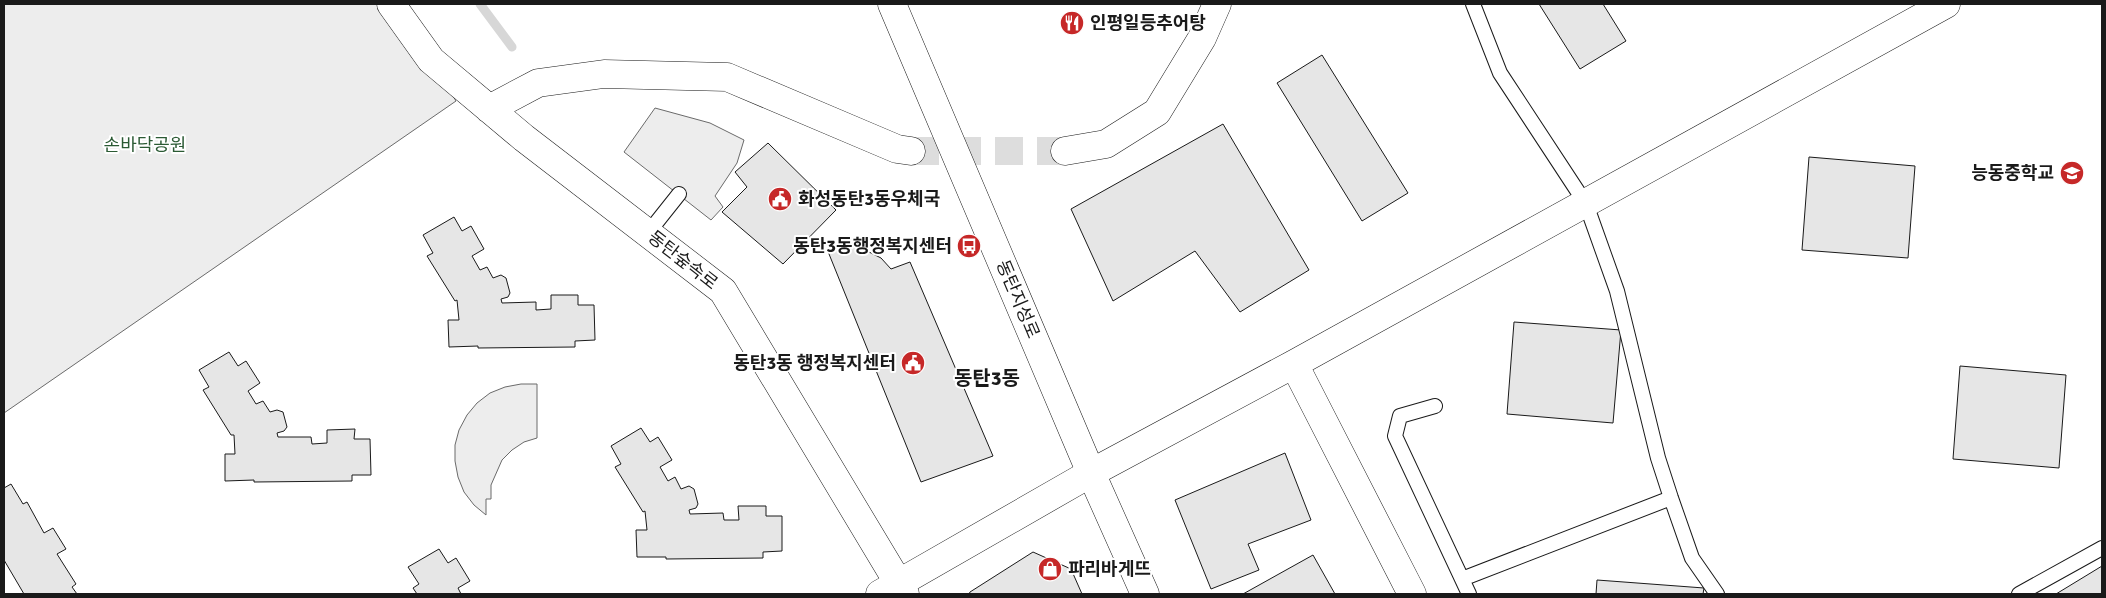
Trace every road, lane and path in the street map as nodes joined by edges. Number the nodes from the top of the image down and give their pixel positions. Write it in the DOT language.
graph roads {
  1 [pos="391,4"];
  2 [pos="892,4"];
  3 [pos="1217,4"];
  4 [pos="1473,4"];
  5 [pos="1946,4"];
  6 [pos="489,109"];
  7 [pos="910,151"];
  8 [pos="1065,151"];
  9 [pos="679,194"];
  10 [pos="1586,204"];
  11 [pos="648,234"];
  12 [pos="1294,364"];
  13 [pos="1435,406"];
  14 [pos="1091,474"];
  15 [pos="1671,498"];
  16 [pos="2102,548"];
  17 [pos="1462,579"];
  18 [pos="895,591"];
  19 [pos="1145,594"];
  20 [pos="1412,594"];
  21 [pos="1469,594"];
  22 [pos="1716,594"];
  23 [pos="2018,594"];
  1 -- 6 [label="street, 동탄숲속로"];
  2 -- 14 [label="street, 동탄지성로"];
  3 -- 8 [label="street"];
  4 -- 10 [label="lane"];
  5 -- 10 [label="street"];
  6 -- 7 [label="street"];
  6 -- 11 [label="street, 동탄숲속로"];
  9 -- 11 [label="lane"];
  10 -- 12 [label="street"];
  10 -- 15 [label="lane"];
  11 -- 18 [label="street, 동탄숲속로"];
  12 -- 14 [label="street"];
  12 -- 20 [label="street"];
  13 -- 17 [label="lane"];
  14 -- 18 [label="street"];
  14 -- 19 [label="street, 동탄지성로"];
  15 -- 17 [label="lane"];
  15 -- 22 [label="lane"];
  16 -- 23 [label="lane"];
  17 -- 21 [label="lane"];
}
